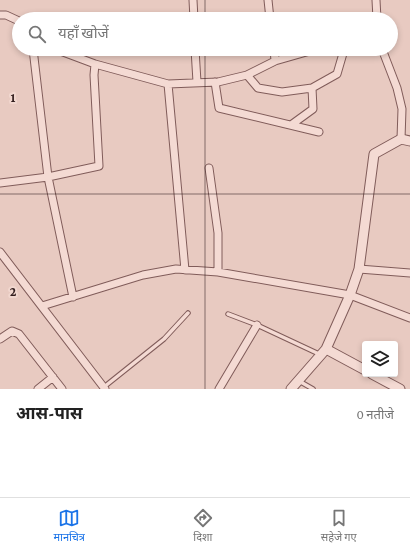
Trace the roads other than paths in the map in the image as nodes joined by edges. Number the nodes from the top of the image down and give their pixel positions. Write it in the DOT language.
graph roads {
  1 [pos="193,0"];
  2 [pos="268,0"];
  3 [pos="376,0"];
  4 [pos="194,12"];
  5 [pos="269,12"];
  6 [pos="377,12"];
  7 [pos="0,15"];
  8 [pos="12,18"];
  9 [pos="34,56"];
  10 [pos="74,56"];
  11 [pos="195,56"];
  12 [pos="275,56"];
  13 [pos="292,56"];
  14 [pos="345,56"];
  15 [pos="385,56"];
  16 [pos="275,61"];
  17 [pos="96,64"];
  18 [pos="247,75"];
  19 [pos="196,82"];
  20 [pos="215,82"];
  21 [pos="168,84"];
  22 [pos="312,88"];
  23 [pos="410,108"];
  24 [pos="402,109"];
  25 [pos="291,125"];
  26 [pos="319,132"];
  27 [pos="406,140"];
  28 [pos="209,168"];
  29 [pos="48,177"];
  30 [pos="0,183"];
  31 [pos="0,252"];
  32 [pos="359,269"];
  33 [pos="185,270"];
  34 [pos="218,272"];
  35 [pos="410,273"];
  36 [pos="350,295"];
  37 [pos="73,296"];
  38 [pos="42,306"];
  39 [pos="188,313"];
  40 [pos="228,314"];
  41 [pos="410,318"];
  42 [pos="257,325"];
  43 [pos="0,339"];
  44 [pos="323,352"];
  45 [pos="362,369"];
  46 [pos="53,377"];
  47 [pos="378,377"];
  48 [pos="298,381"];
  49 [pos="103,388"];
  50 [pos="38,389"];
  51 [pos="62,389"];
  52 [pos="219,389"];
  53 [pos="291,389"];
  54 [pos="313,389"];
  55 [pos="400,389"];
  1 -- 4 [label="street"];
  2 -- 5 [label="street"];
  3 -- 6 [label="street"];
  7 -- 8 [label="street"];
  9 -- 29 [label="street"];
  10 -- 17 [label="street"];
  11 -- 19 [label="street"];
  12 -- 16 [label="street"];
  13 -- 16 [label="street"];
  14 -- 22 [label="street"];
  15 -- 24 [label="street"];
  16 -- 18 [label="street"];
  17 -- 21 [label="street"];
  17 -- 29 [label="street"];
  18 -- 20 [label="street"];
  18 -- 22 [label="street"];
  19 -- 20 [label="street"];
  19 -- 21 [label="street"];
  20 -- 25 [label="street"];
  21 -- 33 [label="street"];
  22 -- 25 [label="street"];
  23 -- 24 [label="street"];
  24 -- 27 [label="street"];
  25 -- 26 [label="street"];
  27 -- 32 [label="street"];
  28 -- 34 [label="street"];
  29 -- 30 [label="street"];
  29 -- 37 [label="street"];
  31 -- 38 [label="street"];
  32 -- 35 [label="street"];
  32 -- 36 [label="street"];
  33 -- 34 [label="street"];
  33 -- 37 [label="street"];
  34 -- 36 [label="street"];
  36 -- 41 [label="street"];
  36 -- 44 [label="street"];
  37 -- 38 [label="street"];
  38 -- 49 [label="street"];
  39 -- 49 [label="lane"];
  40 -- 42 [label="lane"];
  42 -- 44 [label="lane"];
  42 -- 52 [label="street"];
  43 -- 46 [label="street"];
  44 -- 45 [label="street"];
  44 -- 48 [label="street"];
  46 -- 50 [label="street"];
  46 -- 51 [label="street"];
  47 -- 55 [label="street"];
  48 -- 53 [label="street"];
  48 -- 54 [label="lane"];
}
